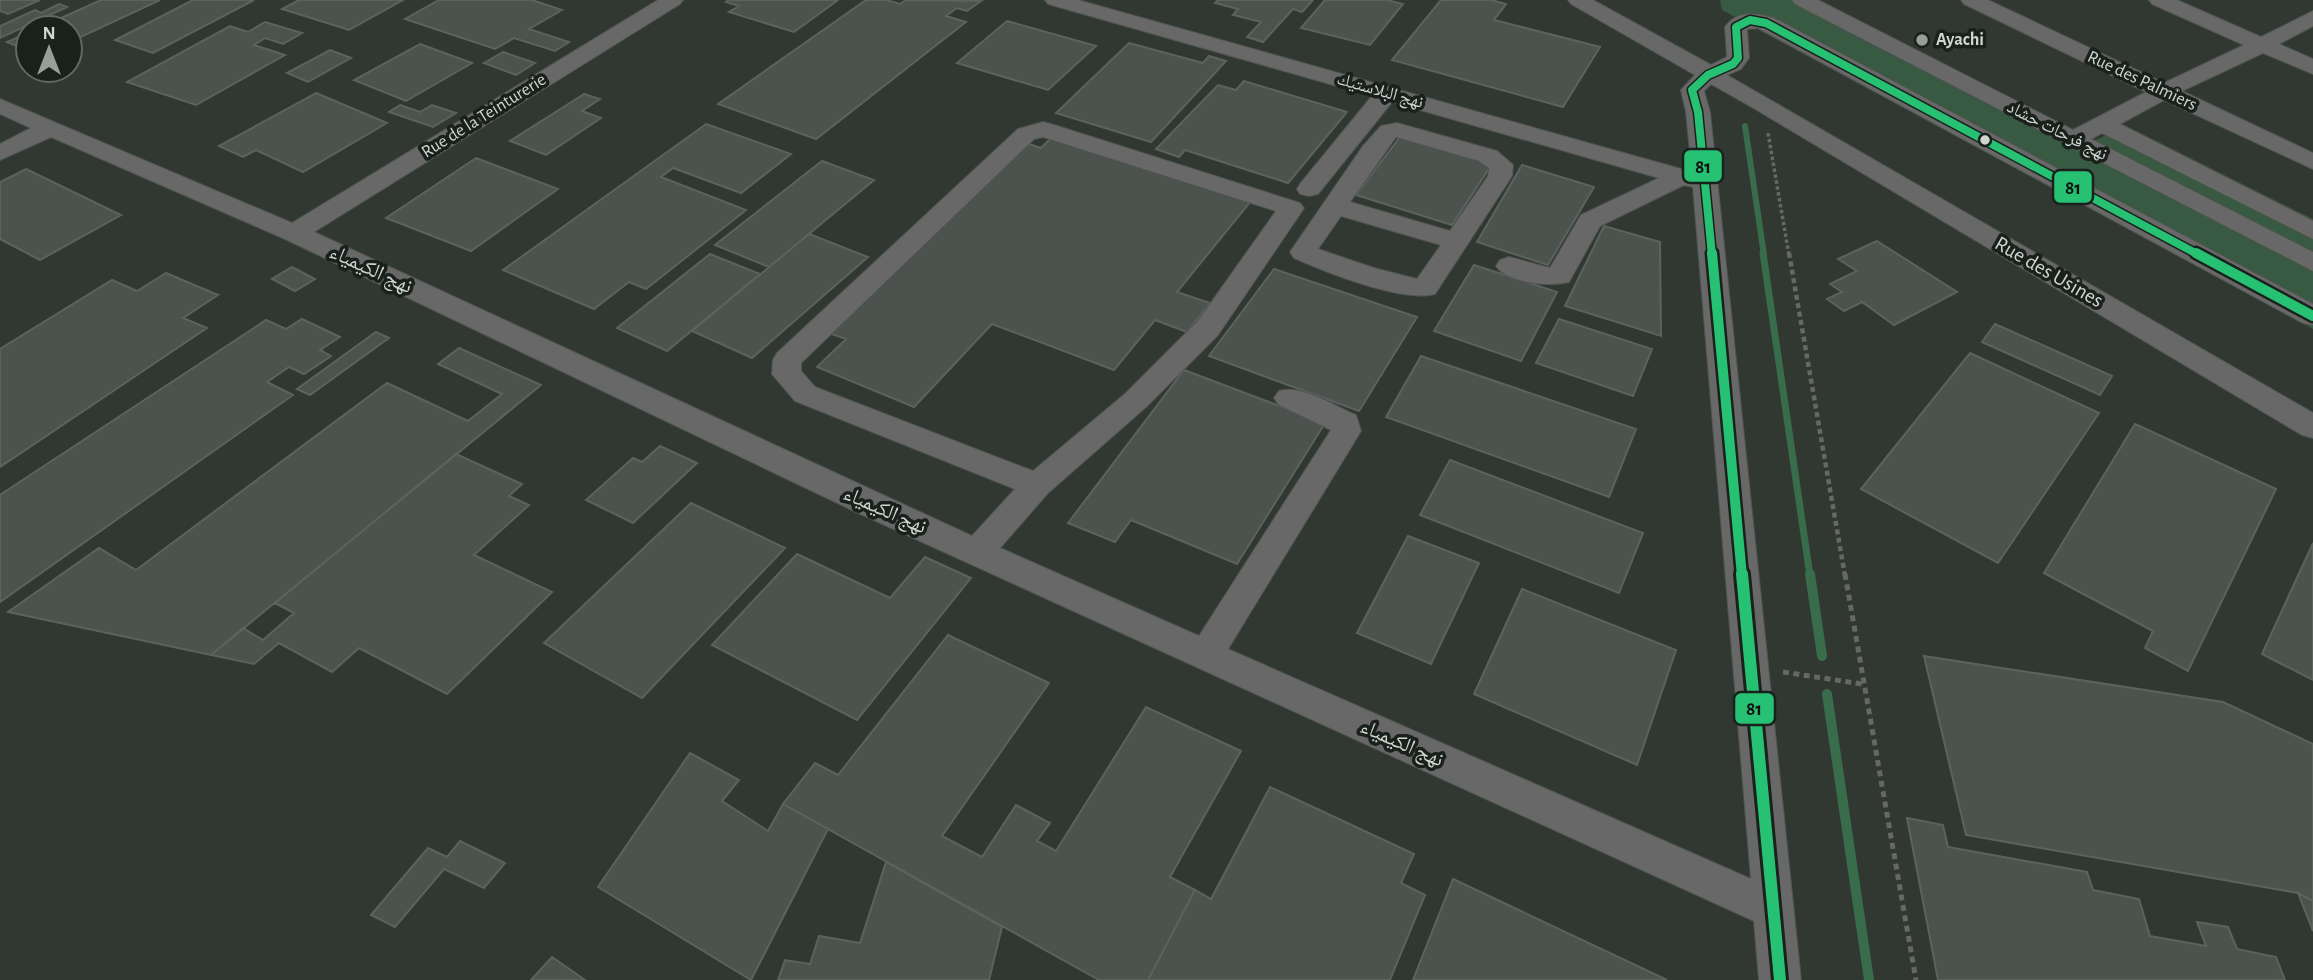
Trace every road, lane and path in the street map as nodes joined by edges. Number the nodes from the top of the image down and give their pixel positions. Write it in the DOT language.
graph roads {
  1 [pos="673,0"];
  2 [pos="1055,0"];
  3 [pos="1578,0"];
  4 [pos="1801,0"];
  5 [pos="1971,0"];
  6 [pos="2159,0"];
  7 [pos="2313,17"];
  8 [pos="2262,45"];
  9 [pos="2313,67"];
  10 [pos="2163,92"];
  11 [pos="1387,93"];
  12 [pos="1736,101"];
  13 [pos="0,106"];
  14 [pos="2103,124"];
  15 [pos="49,128"];
  16 [pos="2073,139"];
  17 [pos="0,153"];
  18 [pos="2313,162"];
  19 [pos="1694,179"];
  20 [pos="1300,199"];
  21 [pos="1329,212"];
  22 [pos="2313,231"];
  23 [pos="294,233"];
  24 [pos="1458,241"];
  25 [pos="2313,263"];
  26 [pos="1508,267"];
  27 [pos="2313,316"];
  28 [pos="1289,398"];
  29 [pos="2313,428"];
  30 [pos="1037,485"];
  31 [pos="977,552"];
  32 [pos="1206,655"];
  33 [pos="1751,668"];
  34 [pos="1862,684"];
  35 [pos="1772,909"];
  36 [pos="1780,980"];
  37 [pos="1916,980"];
  1 -- 23 [label="street, Rue de la Teinturerie"];
  2 -- 11 [label="street, نهج البلاستيك"];
  3 -- 12 [label="street, Rue des Usines"];
  4 -- 16 [label="street, نهج فرحات حشاد"];
  5 -- 10 [label="street, Rue des Palmiers"];
  6 -- 8 [label="street"];
  7 -- 8 [label="street"];
  8 -- 9 [label="street"];
  8 -- 10 [label="street"];
  10 -- 14 [label="street"];
  10 -- 18 [label="street, Rue des Palmiers"];
  11 -- 19 [label="street, نهج البلاستيك"];
  11 -- 20 [label="street"];
  12 -- 19 [label="street"];
  12 -- 27 [label="street"];
  12 -- 29 [label="street, Rue des Usines"];
  12 -- 34 [label="path"];
  13 -- 15 [label="street, نهج الكيمياء"];
  14 -- 16 [label="street"];
  14 -- 22 [label="street"];
  15 -- 17 [label="street"];
  15 -- 23 [label="street, نهج الكيمياء"];
  16 -- 25 [label="street, نهج فرحات حشاد"];
  19 -- 26 [label="street"];
  19 -- 33 [label="street"];
  20 -- 21 [label="street"];
  20 -- 30 [label="street"];
  20 -- 30 [label="street"];
  21 -- 24 [label="street"];
  21 -- 24 [label="street"];
  21 -- 24 [label="street"];
  23 -- 31 [label="street, نهج الكيمياء"];
  28 -- 32 [label="street"];
  30 -- 31 [label="street"];
  31 -- 32 [label="street, نهج الكيمياء"];
  32 -- 35 [label="street, نهج الكيمياء"];
  33 -- 34 [label="path"];
  33 -- 35 [label="street"];
  34 -- 37 [label="path"];
  35 -- 36 [label="street"];
}
